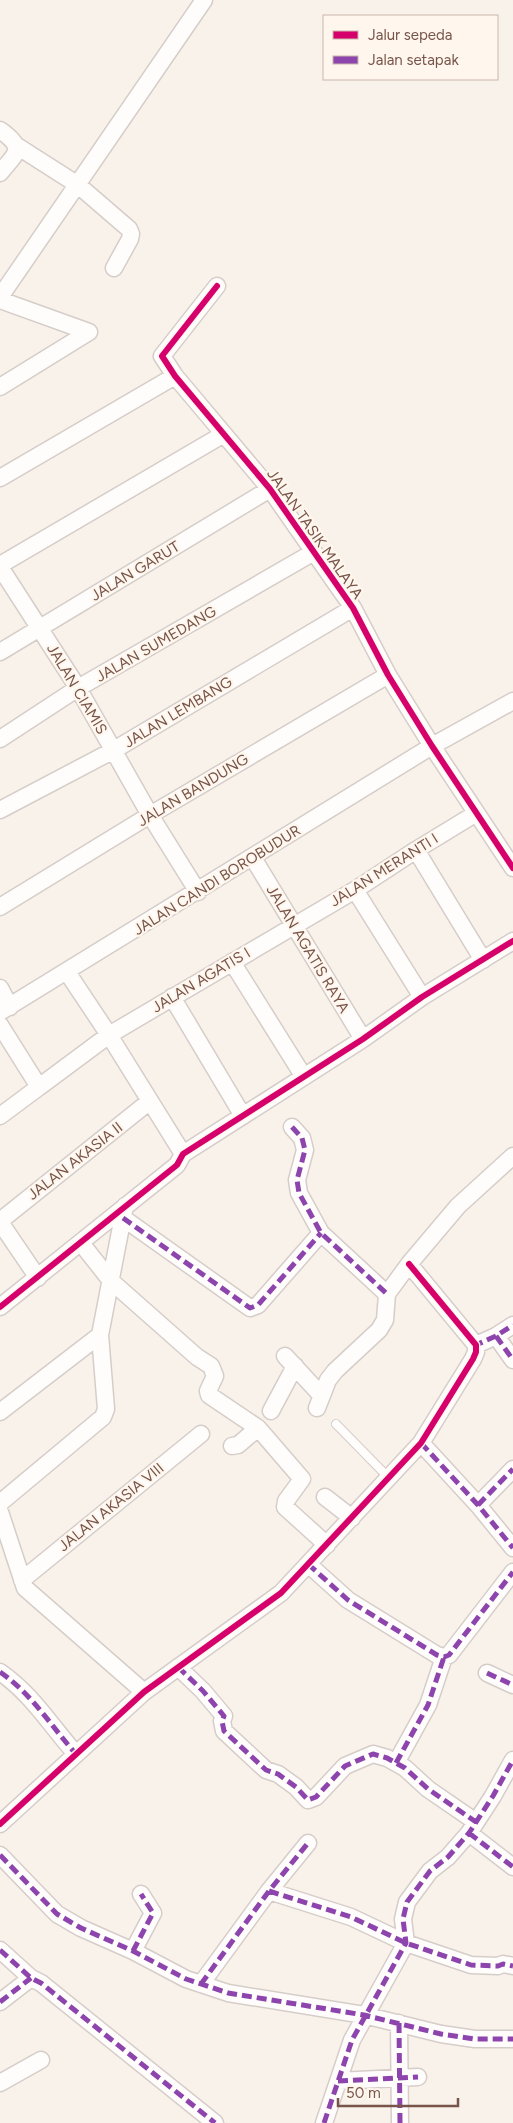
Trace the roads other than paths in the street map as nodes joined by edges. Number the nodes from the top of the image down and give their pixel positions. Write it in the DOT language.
graph roads {
  1 [pos="204,0"];
  2 [pos="0,130"];
  3 [pos="17,146"];
  4 [pos="0,173"];
  5 [pos="78,185"];
  6 [pos="114,268"];
  7 [pos="217,286"];
  8 [pos="1,293"];
  9 [pos="175,376"];
  10 [pos="0,387"];
  11 [pos="224,434"];
  12 [pos="0,478"];
  13 [pos="270,489"];
  14 [pos="314,552"];
  15 [pos="0,566"];
  16 [pos="353,608"];
  17 [pos="40,629"];
  18 [pos="0,652"];
  19 [pos="388,675"];
  20 [pos="78,688"];
  21 [pos="511,707"];
  22 [pos="0,739"];
  23 [pos="432,746"];
  24 [pos="114,750"];
  25 [pos="0,810"];
  26 [pos="475,814"];
  27 [pos="150,815"];
  28 [pos="416,850"];
  29 [pos="253,858"];
  30 [pos="513,868"];
  31 [pos="355,890"];
  32 [pos="198,892"];
  33 [pos="0,907"];
  34 [pos="292,926"];
  35 [pos="513,942"];
  36 [pos="483,960"];
  37 [pos="232,962"];
  38 [pos="67,972"];
  39 [pos="0,988"];
  40 [pos="422,996"];
  41 [pos="172,997"];
  42 [pos="5,1009"];
  43 [pos="0,1025"];
  44 [pos="109,1035"];
  45 [pos="362,1039"];
  46 [pos="304,1077"];
  47 [pos="39,1087"];
  48 [pos="150,1102"];
  49 [pos="0,1116"];
  50 [pos="243,1116"];
  51 [pos="292,1127"];
  52 [pos="183,1154"];
  53 [pos="513,1156"];
  54 [pos="124,1212"];
  55 [pos="0,1222"];
  56 [pos="321,1233"];
  57 [pos="81,1243"];
  58 [pos="410,1264"];
  59 [pos="38,1278"];
  60 [pos="111,1281"];
  61 [pos="387,1294"];
  62 [pos="0,1307"];
  63 [pos="513,1325"];
  64 [pos="100,1335"];
  65 [pos="496,1336"];
  66 [pos="476,1345"];
  67 [pos="513,1360"];
  68 [pos="271,1411"];
  69 [pos="0,1412"];
  70 [pos="336,1424"];
  71 [pos="258,1428"];
  72 [pos="201,1434"];
  73 [pos="421,1444"];
  74 [pos="232,1446"];
  75 [pos="513,1469"];
  76 [pos="389,1478"];
  77 [pos="325,1497"];
  78 [pos="0,1503"];
  79 [pos="478,1505"];
  80 [pos="0,1512"];
  81 [pos="352,1518"];
  82 [pos="326,1545"];
  83 [pos="513,1548"];
  84 [pos="308,1564"];
  85 [pos="513,1572"];
  86 [pos="22,1580"];
  87 [pos="444,1657"];
  88 [pos="178,1667"];
  89 [pos="0,1672"];
  90 [pos="487,1673"];
  91 [pos="513,1685"];
  92 [pos="144,1692"];
  93 [pos="76,1754"];
  94 [pos="396,1763"];
  95 [pos="512,1765"];
  96 [pos="0,1824"];
  97 [pos="473,1828"];
  98 [pos="308,1843"];
  99 [pos="0,1855"];
  100 [pos="513,1867"];
  101 [pos="269,1891"];
  102 [pos="141,1894"];
  103 [pos="406,1943"];
  104 [pos="0,1950"];
  105 [pos="132,1951"];
  106 [pos="513,1966"];
  107 [pos="31,1978"];
  108 [pos="201,1984"];
  109 [pos="0,2002"];
  110 [pos="364,2015"];
  111 [pos="399,2023"];
  112 [pos="513,2039"];
  113 [pos="41,2060"];
  114 [pos="401,2077"];
  115 [pos="418,2077"];
  116 [pos="338,2081"];
  117 [pos="0,2083"];
  118 [pos="215,2123"];
  119 [pos="324,2123"];
  120 [pos="400,2123"];
  1 -- 5 [label="street"];
  2 -- 3 [label="street"];
  3 -- 4 [label="street"];
  3 -- 5 [label="street"];
  5 -- 6 [label="street"];
  5 -- 8 [label="street"];
  7 -- 9 [label="street, JALAN TASIK MALAYA"];
  8 -- 10 [label="street"];
  9 -- 11 [label="street, JALAN TASIK MALAYA"];
  9 -- 12 [label="street"];
  11 -- 13 [label="street, JALAN TASIK MALAYA"];
  11 -- 15 [label="street, JALAN CIAMIS"];
  13 -- 14 [label="street, JALAN TASIK MALAYA"];
  13 -- 17 [label="street, JALAN GARUT"];
  14 -- 16 [label="street, JALAN TASIK MALAYA"];
  14 -- 20 [label="street, JALAN SUMEDANG"];
  15 -- 17 [label="street, JALAN CIAMIS"];
  16 -- 19 [label="street, JALAN TASIK MALAYA"];
  16 -- 24 [label="street, JALAN LEMBANG"];
  17 -- 18 [label="street, JALAN GARUT"];
  17 -- 20 [label="street, JALAN CIAMIS"];
  19 -- 23 [label="street, JALAN TASIK MALAYA"];
  19 -- 27 [label="street, JALAN BANDUNG"];
  20 -- 22 [label="street, JALAN SUMEDANG"];
  20 -- 24 [label="street, JALAN CIAMIS"];
  21 -- 23 [label="street, JALAN CANDI BOROBUDUR"];
  23 -- 26 [label="street, JALAN TASIK MALAYA"];
  23 -- 29 [label="street, JALAN CANDI BOROBUDUR"];
  24 -- 25 [label="street, JALAN LEMBANG"];
  24 -- 27 [label="street, JALAN CIAMIS"];
  26 -- 28 [label="street, JALAN MERANTI I"];
  26 -- 30 [label="street, JALAN TASIK MALAYA"];
  27 -- 32 [label="street, JALAN CIAMIS"];
  27 -- 33 [label="street, JALAN BANDUNG"];
  28 -- 31 [label="street, JALAN MERANTI I"];
  28 -- 36 [label="street"];
  29 -- 32 [label="street, JALAN CANDI BOROBUDUR"];
  29 -- 34 [label="street, JALAN AGATIS RAYA"];
  31 -- 34 [label="street, JALAN MERANTI I"];
  31 -- 40 [label="street"];
  32 -- 38 [label="street, JALAN CANDI BOROBUDUR"];
  34 -- 37 [label="street, JALAN AGATIS I"];
  34 -- 45 [label="street, JALAN AGATIS RAYA"];
  35 -- 36 [label="street"];
  36 -- 40 [label="street"];
  37 -- 41 [label="street, JALAN AGATIS I"];
  37 -- 46 [label="street"];
  38 -- 42 [label="street, JALAN CANDI BOROBUDUR"];
  38 -- 44 [label="street"];
  39 -- 42 [label="street"];
  40 -- 45 [label="street"];
  41 -- 44 [label="street, JALAN AGATIS I"];
  41 -- 50 [label="street"];
  43 -- 47 [label="street"];
  44 -- 47 [label="street, JALAN AGATIS I"];
  44 -- 48 [label="street"];
  45 -- 46 [label="street"];
  46 -- 50 [label="street"];
  47 -- 49 [label="street, JALAN AGATIS I"];
  48 -- 52 [label="street"];
  48 -- 55 [label="street, JALAN AKASIA II"];
  50 -- 52 [label="street"];
  51 -- 56 [label="street"];
  52 -- 54 [label="street"];
  53 -- 58 [label="street"];
  54 -- 56 [label="street"];
  54 -- 57 [label="street"];
  54 -- 60 [label="street"];
  55 -- 59 [label="street"];
  56 -- 61 [label="street"];
  57 -- 59 [label="street"];
  57 -- 60 [label="street"];
  58 -- 61 [label="street"];
  58 -- 66 [label="street"];
  59 -- 62 [label="street"];
  60 -- 64 [label="street"];
  60 -- 71 [label="street"];
  61 -- 68 [label="street"];
  63 -- 65 [label="street"];
  64 -- 69 [label="street"];
  64 -- 78 [label="street"];
  65 -- 66 [label="street"];
  65 -- 67 [label="street"];
  66 -- 73 [label="street"];
  70 -- 76 [label="lane"];
  71 -- 74 [label="street"];
  71 -- 82 [label="street"];
  72 -- 86 [label="street, JALAN AKASIA VIII"];
  73 -- 76 [label="street"];
  73 -- 79 [label="street"];
  75 -- 79 [label="street"];
  76 -- 81 [label="street"];
  77 -- 81 [label="street"];
  79 -- 83 [label="street"];
  80 -- 86 [label="street"];
  81 -- 82 [label="street"];
  82 -- 84 [label="street"];
  84 -- 87 [label="street"];
  84 -- 88 [label="street"];
  85 -- 87 [label="street"];
  86 -- 92 [label="street"];
  87 -- 94 [label="street"];
  88 -- 92 [label="street"];
  88 -- 94 [label="street"];
  89 -- 93 [label="street"];
  90 -- 91 [label="street"];
  92 -- 93 [label="street"];
  93 -- 96 [label="street"];
  94 -- 97 [label="street"];
  95 -- 97 [label="street"];
  97 -- 100 [label="street"];
  97 -- 103 [label="street"];
  98 -- 101 [label="street"];
  99 -- 105 [label="street"];
  101 -- 103 [label="street"];
  101 -- 108 [label="street"];
  102 -- 105 [label="street"];
  103 -- 106 [label="street"];
  103 -- 110 [label="street"];
  104 -- 107 [label="street"];
  105 -- 108 [label="street"];
  107 -- 109 [label="street"];
  107 -- 118 [label="street"];
  108 -- 110 [label="street"];
  110 -- 111 [label="street"];
  110 -- 116 [label="street"];
  111 -- 112 [label="street"];
  111 -- 114 [label="street"];
  113 -- 117 [label="street"];
  114 -- 115 [label="street"];
  114 -- 116 [label="street"];
  114 -- 120 [label="street"];
  116 -- 119 [label="street"];
}
